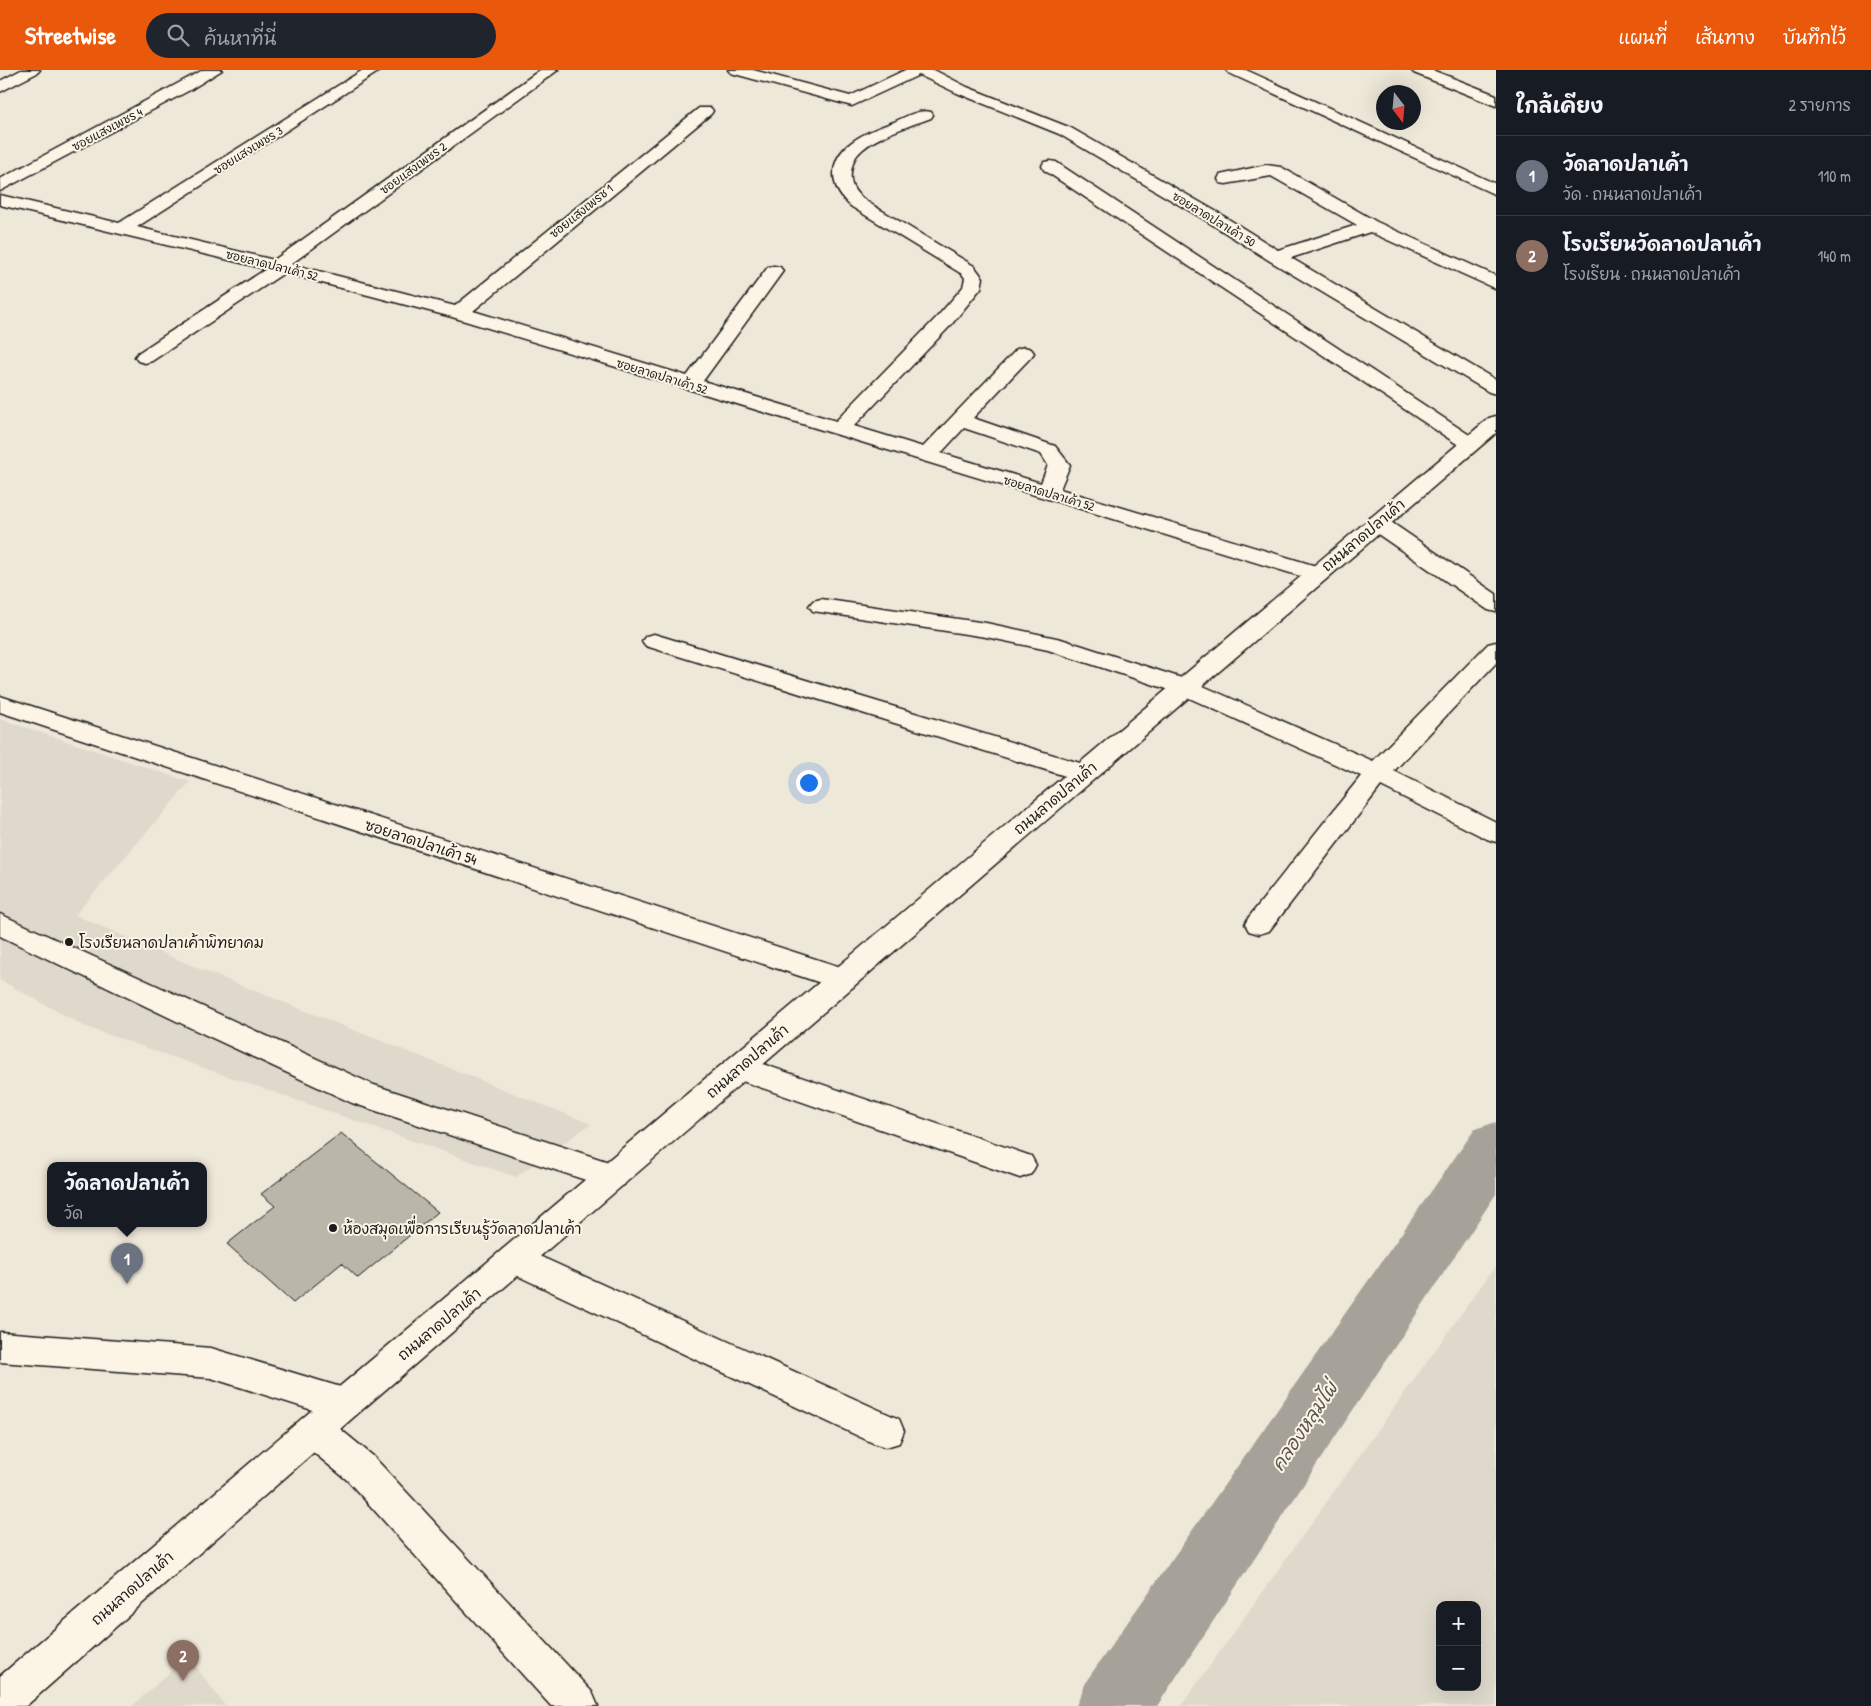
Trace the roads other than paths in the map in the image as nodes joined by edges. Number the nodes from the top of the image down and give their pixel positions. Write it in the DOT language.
graph roads {
  1 [pos="32,70"];
  2 [pos="214,70"];
  3 [pos="373,70"];
  4 [pos="550,70"];
  5 [pos="736,70"];
  6 [pos="917,70"];
  7 [pos="922,70"];
  8 [pos="1234,70"];
  9 [pos="1419,70"];
  10 [pos="0,87"];
  11 [pos="1496,101"];
  12 [pos="705,112"];
  13 [pos="925,115"];
  14 [pos="1050,166"];
  15 [pos="1226,179"];
  16 [pos="0,186"];
  17 [pos="1496,190"];
  18 [pos="0,200"];
  19 [pos="1371,226"];
  20 [pos="122,229"];
  21 [pos="1276,257"];
  22 [pos="279,267"];
  23 [pos="774,271"];
  24 [pos="1496,283"];
  25 [pos="459,313"];
  26 [pos="1024,353"];
  27 [pos="145,357"];
  28 [pos="691,384"];
  29 [pos="1496,388"];
  30 [pos="960,421"];
  31 [pos="1496,422"];
  32 [pos="840,429"];
  33 [pos="1470,444"];
  34 [pos="927,455"];
  35 [pos="1047,493"];
  36 [pos="1377,523"];
  37 [pos="1318,574"];
  38 [pos="1496,605"];
  39 [pos="822,606"];
  40 [pos="654,641"];
  41 [pos="1496,649"];
  42 [pos="1185,687"];
  43 [pos="0,704"];
  44 [pos="1084,773"];
  45 [pos="1377,773"];
  46 [pos="1496,833"];
  47 [pos="0,924"];
  48 [pos="1259,924"];
  49 [pos="843,979"];
  50 [pos="739,1068"];
  51 [pos="1020,1165"];
  52 [pos="613,1176"];
  53 [pos="515,1259"];
  54 [pos="0,1347"];
  55 [pos="344,1404"];
  56 [pos="315,1431"];
  57 [pos="886,1431"];
  58 [pos="0,1702"];
  59 [pos="578,1706"];
  1 -- 10 [label="street"];
  2 -- 16 [label="street, ซอยแสงเพชร 4"];
  3 -- 20 [label="street, ซอยแสงเพชร 3"];
  4 -- 22 [label="street, ซอยแสงเพชร 2"];
  5 -- 6 [label="street"];
  7 -- 21 [label="street, ซอยลาดปลาเค้า 50"];
  8 -- 17 [label="street"];
  9 -- 11 [label="street"];
  12 -- 25 [label="street, ซอยแสงเพรช 1"];
  13 -- 32 [label="street"];
  14 -- 33 [label="street"];
  15 -- 19 [label="street"];
  18 -- 20 [label="street, ซอยลาดปลาเค้า 52"];
  19 -- 21 [label="street"];
  19 -- 24 [label="street"];
  20 -- 22 [label="street, ซอยลาดปลาเค้า 52"];
  21 -- 29 [label="street, ซอยลาดปลาเค้า 50"];
  22 -- 25 [label="street, ซอยลาดปลาเค้า 52"];
  22 -- 27 [label="street, ซอยแสงเพชร 2"];
  23 -- 28 [label="street"];
  25 -- 28 [label="street, ซอยลาดปลาเค้า 52"];
  26 -- 30 [label="street"];
  28 -- 32 [label="street, ซอยลาดปลาเค้า 52"];
  30 -- 34 [label="street"];
  30 -- 35 [label="street"];
  31 -- 33 [label="street, ถนนลาดปลาเค้า"];
  32 -- 34 [label="street, ซอยลาดปลาเค้า 52"];
  33 -- 36 [label="street, ถนนลาดปลาเค้า"];
  34 -- 35 [label="street, ซอยลาดปลาเค้า 52"];
  35 -- 37 [label="street, ซอยลาดปลาเค้า 52"];
  36 -- 37 [label="street, ถนนลาดปลาเค้า"];
  36 -- 38 [label="street"];
  37 -- 42 [label="street, ถนนลาดปลาเค้า"];
  39 -- 42 [label="street"];
  40 -- 44 [label="street"];
  41 -- 45 [label="street"];
  42 -- 44 [label="street, ถนนลาดปลาเค้า"];
  42 -- 45 [label="street"];
  43 -- 49 [label="street, ซอยลาดปลาเค้า 54"];
  44 -- 49 [label="street, ถนนลาดปลาเค้า"];
  45 -- 46 [label="street"];
  45 -- 48 [label="street"];
  47 -- 52 [label="street"];
  49 -- 50 [label="street, ถนนลาดปลาเค้า"];
  50 -- 51 [label="street"];
  50 -- 52 [label="street, ถนนลาดปลาเค้า"];
  52 -- 53 [label="street, ถนนลาดปลาเค้า"];
  53 -- 55 [label="street, ถนนลาดปลาเค้า"];
  53 -- 57 [label="street"];
  54 -- 55 [label="street"];
  55 -- 56 [label="street, ถนนลาดปลาเค้า"];
  56 -- 58 [label="street, ถนนลาดปลาเค้า"];
  56 -- 59 [label="street"];
}
